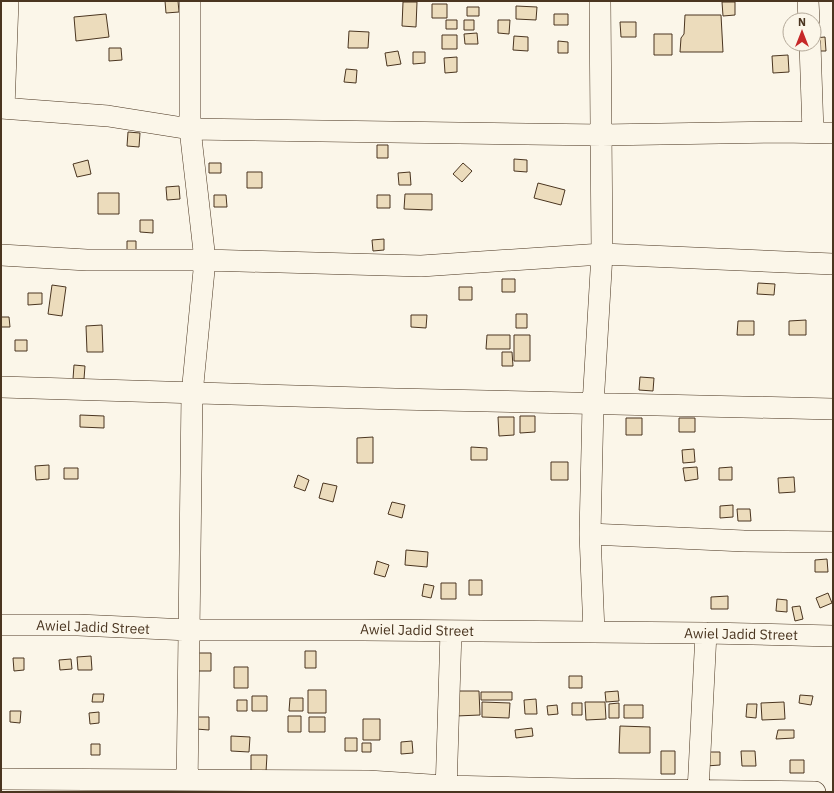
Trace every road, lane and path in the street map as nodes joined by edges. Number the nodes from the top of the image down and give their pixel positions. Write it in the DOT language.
graph roads {
  1 [pos="8,1"];
  2 [pos="190,1"];
  3 [pos="600,1"];
  4 [pos="808,1"];
  5 [pos="809,12"];
  6 [pos="811,52"];
  7 [pos="3,108"];
  8 [pos="190,129"];
  9 [pos="823,132"];
  10 [pos="602,136"];
  11 [pos="602,254"];
  12 [pos="1,255"];
  13 [pos="205,260"];
  14 [pos="833,264"];
  15 [pos="1,387"];
  16 [pos="192,394"];
  17 [pos="593,405"];
  18 [pos="833,409"];
  19 [pos="590,534"];
  20 [pos="833,542"];
  21 [pos="1,625"];
  22 [pos="189,630"];
  23 [pos="451,631"];
  24 [pos="594,632"];
  25 [pos="706,633"];
  26 [pos="833,636"];
  27 [pos="1,779"];
  28 [pos="187,786"];
  29 [pos="446,789"];
  30 [pos="698,791"];
  31 [pos="815,792"];
  1 -- 7 [label="street"];
  2 -- 8 [label="street"];
  3 -- 10 [label="street"];
  4 -- 5 [label="street"];
  6 -- 9 [label="street"];
  7 -- 8 [label="street"];
  8 -- 10 [label="street"];
  8 -- 13 [label="street"];
  9 -- 10 [label="street"];
  10 -- 11 [label="street"];
  11 -- 13 [label="street"];
  11 -- 14 [label="street"];
  11 -- 17 [label="street"];
  12 -- 13 [label="street"];
  13 -- 16 [label="street"];
  15 -- 16 [label="street"];
  16 -- 17 [label="street"];
  16 -- 22 [label="street"];
  17 -- 18 [label="street"];
  17 -- 19 [label="street"];
  19 -- 20 [label="street"];
  19 -- 24 [label="street"];
  21 -- 22 [label="street, Awiel Jadid Street"];
  22 -- 23 [label="street, Awiel Jadid Street"];
  22 -- 28 [label="street"];
  23 -- 24 [label="street, Awiel Jadid Street"];
  23 -- 29 [label="street"];
  24 -- 25 [label="street, Awiel Jadid Street"];
  25 -- 26 [label="street, Awiel Jadid Street"];
  25 -- 30 [label="street"];
  27 -- 28 [label="street"];
  28 -- 29 [label="street"];
  29 -- 30 [label="street"];
  30 -- 31 [label="street"];
}
